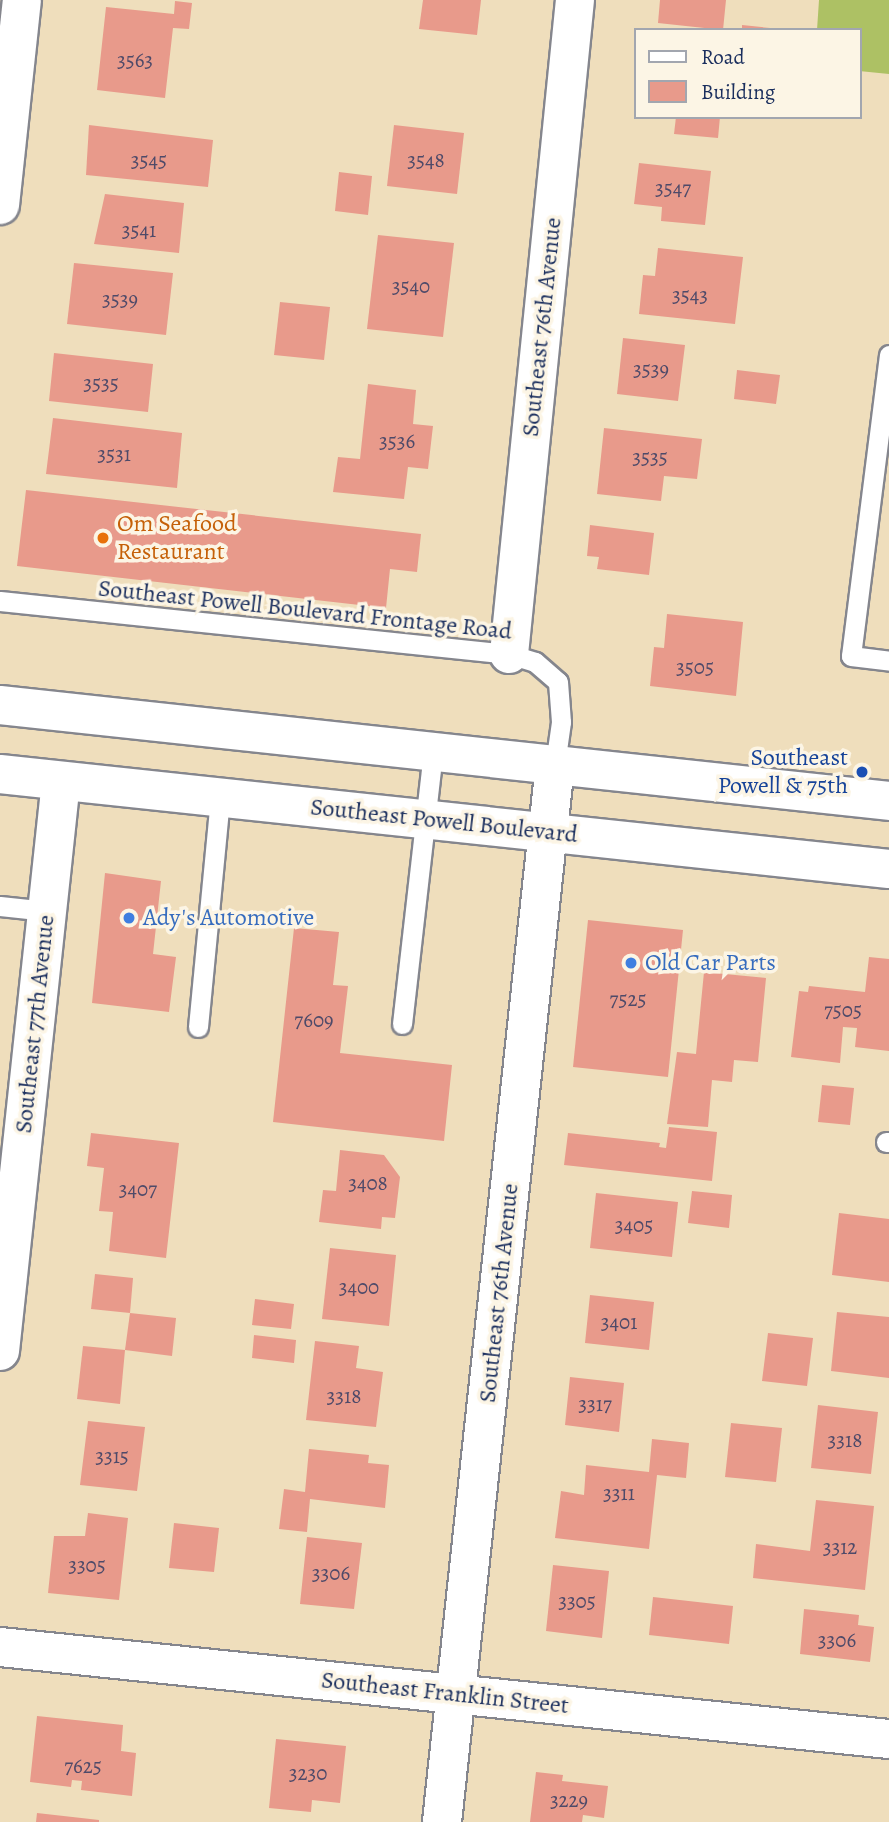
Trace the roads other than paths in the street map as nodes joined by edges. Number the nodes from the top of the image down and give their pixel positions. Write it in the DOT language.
graph roads {
  1 [pos="22,0"];
  2 [pos="575,0"];
  3 [pos="0,205"];
  4 [pos="889,355"];
  5 [pos="0,601"];
  6 [pos="509,654"];
  7 [pos="889,661"];
  8 [pos="0,705"];
  9 [pos="433,751"];
  10 [pos="555,764"];
  11 [pos="0,774"];
  12 [pos="61,781"];
  13 [pos="220,797"];
  14 [pos="889,801"];
  15 [pos="425,819"];
  16 [pos="548,833"];
  17 [pos="889,869"];
  18 [pos="0,906"];
  19 [pos="47,911"];
  20 [pos="402,1024"];
  21 [pos="198,1027"];
  22 [pos="0,1351"];
  23 [pos="0,1647"];
  24 [pos="456,1694"];
  25 [pos="889,1739"];
  26 [pos="442,1822"];
  1 -- 3 [label="street"];
  2 -- 6 [label="street, Southeast 76th Avenue"];
  4 -- 7 [label="lane"];
  5 -- 6 [label="lane, Southeast Powell Boulevard Frontage Road"];
  6 -- 10 [label="lane, Southeast Powell Boulevard Frontage Road"];
  8 -- 9 [label="street"];
  9 -- 10 [label="street"];
  9 -- 15 [label="lane"];
  10 -- 14 [label="street"];
  10 -- 16 [label="street, Southeast 76th Avenue"];
  11 -- 12 [label="street, Southeast Powell Boulevard"];
  12 -- 13 [label="street, Southeast Powell Boulevard"];
  12 -- 19 [label="street, Southeast 77th Avenue"];
  13 -- 15 [label="street, Southeast Powell Boulevard"];
  13 -- 21 [label="lane"];
  15 -- 16 [label="street, Southeast Powell Boulevard"];
  15 -- 20 [label="lane"];
  16 -- 17 [label="street, Southeast Powell Boulevard"];
  16 -- 24 [label="street, Southeast 76th Avenue"];
  18 -- 19 [label="lane"];
  19 -- 22 [label="street, Southeast 77th Avenue"];
  23 -- 24 [label="street, Southeast Franklin Street"];
  24 -- 25 [label="street, Southeast Franklin Street"];
  24 -- 26 [label="street, Southeast 76th Avenue"];
}
